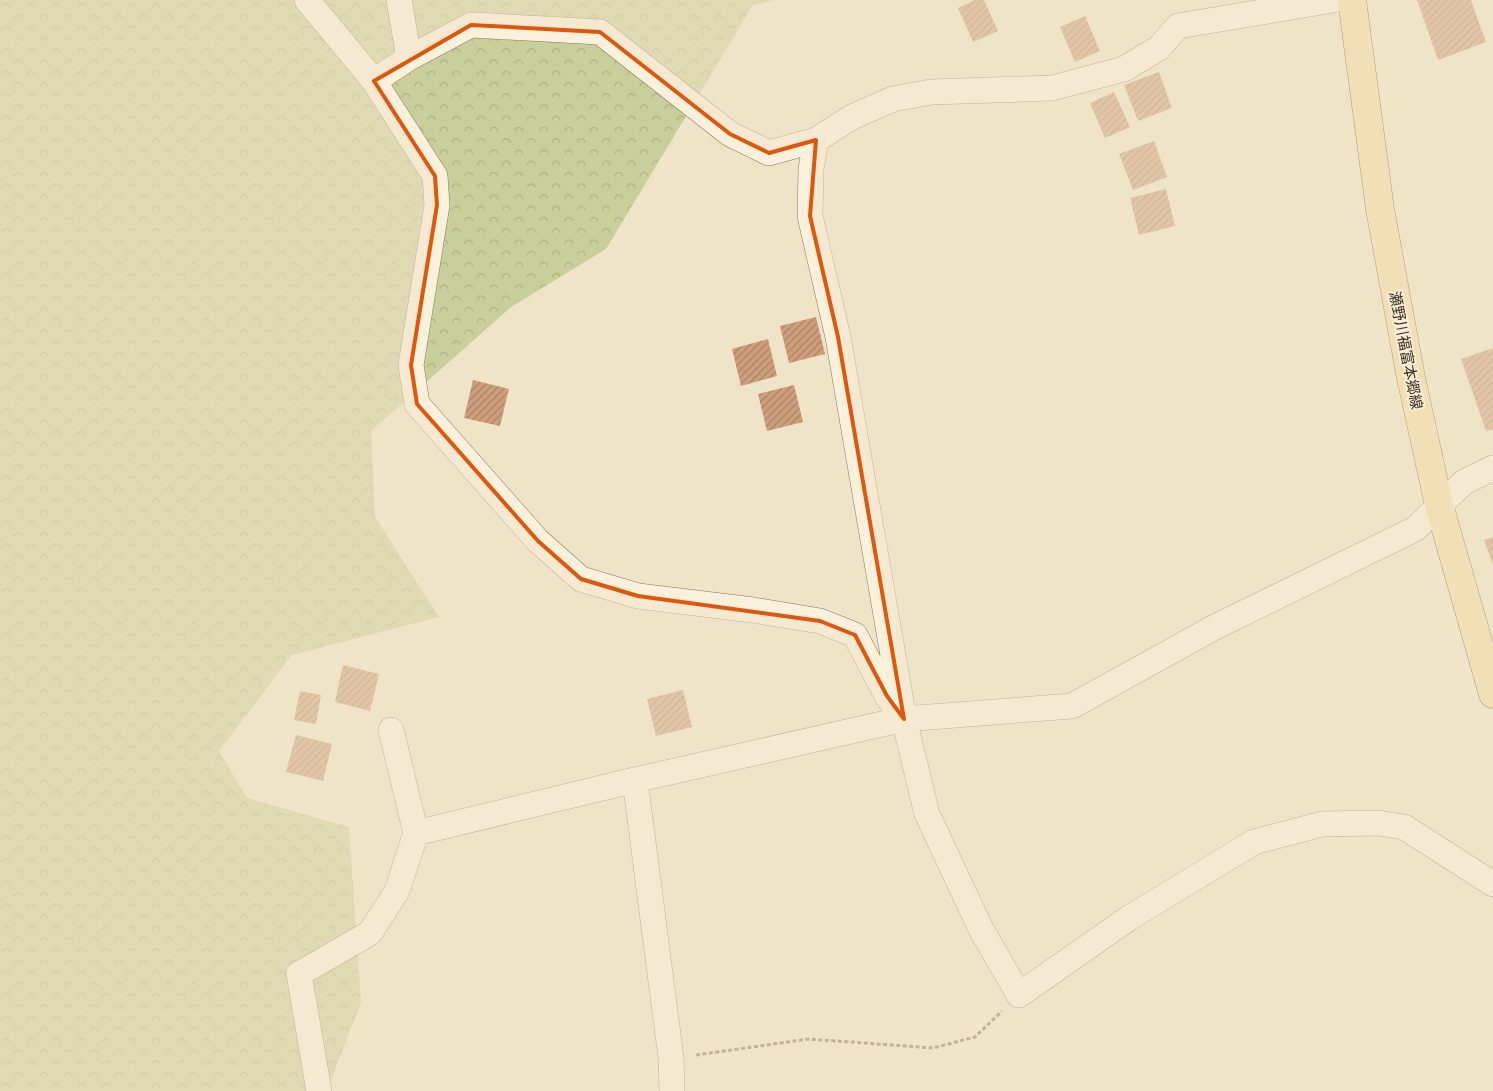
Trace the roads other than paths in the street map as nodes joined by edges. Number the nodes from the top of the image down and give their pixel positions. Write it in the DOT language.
graph roads {
  1 [pos="307,0"];
  2 [pos="399,0"];
  3 [pos="1333,0"];
  4 [pos="1352,0"];
  5 [pos="409,58"];
  6 [pos="374,81"];
  7 [pos="816,140"];
  8 [pos="1493,468"];
  9 [pos="1439,505"];
  10 [pos="1493,694"];
  11 [pos="904,719"];
  12 [pos="391,730"];
  13 [pos="635,780"];
  14 [pos="416,833"];
  15 [pos="1493,884"];
  16 [pos="319,1091"];
  17 [pos="672,1091"];
  1 -- 6 [label="street"];
  2 -- 5 [label="street"];
  3 -- 7 [label="street"];
  4 -- 9 [label="main road, 瀬野川福富本郷線"];
  5 -- 6 [label="street"];
  5 -- 7 [label="street"];
  6 -- 11 [label="street"];
  7 -- 11 [label="street"];
  8 -- 9 [label="street"];
  9 -- 10 [label="main road, 瀬野川福富本郷線"];
  9 -- 11 [label="street"];
  11 -- 13 [label="street"];
  11 -- 15 [label="street"];
  12 -- 14 [label="street"];
  13 -- 14 [label="street"];
  13 -- 17 [label="street"];
  14 -- 16 [label="street"];
}
